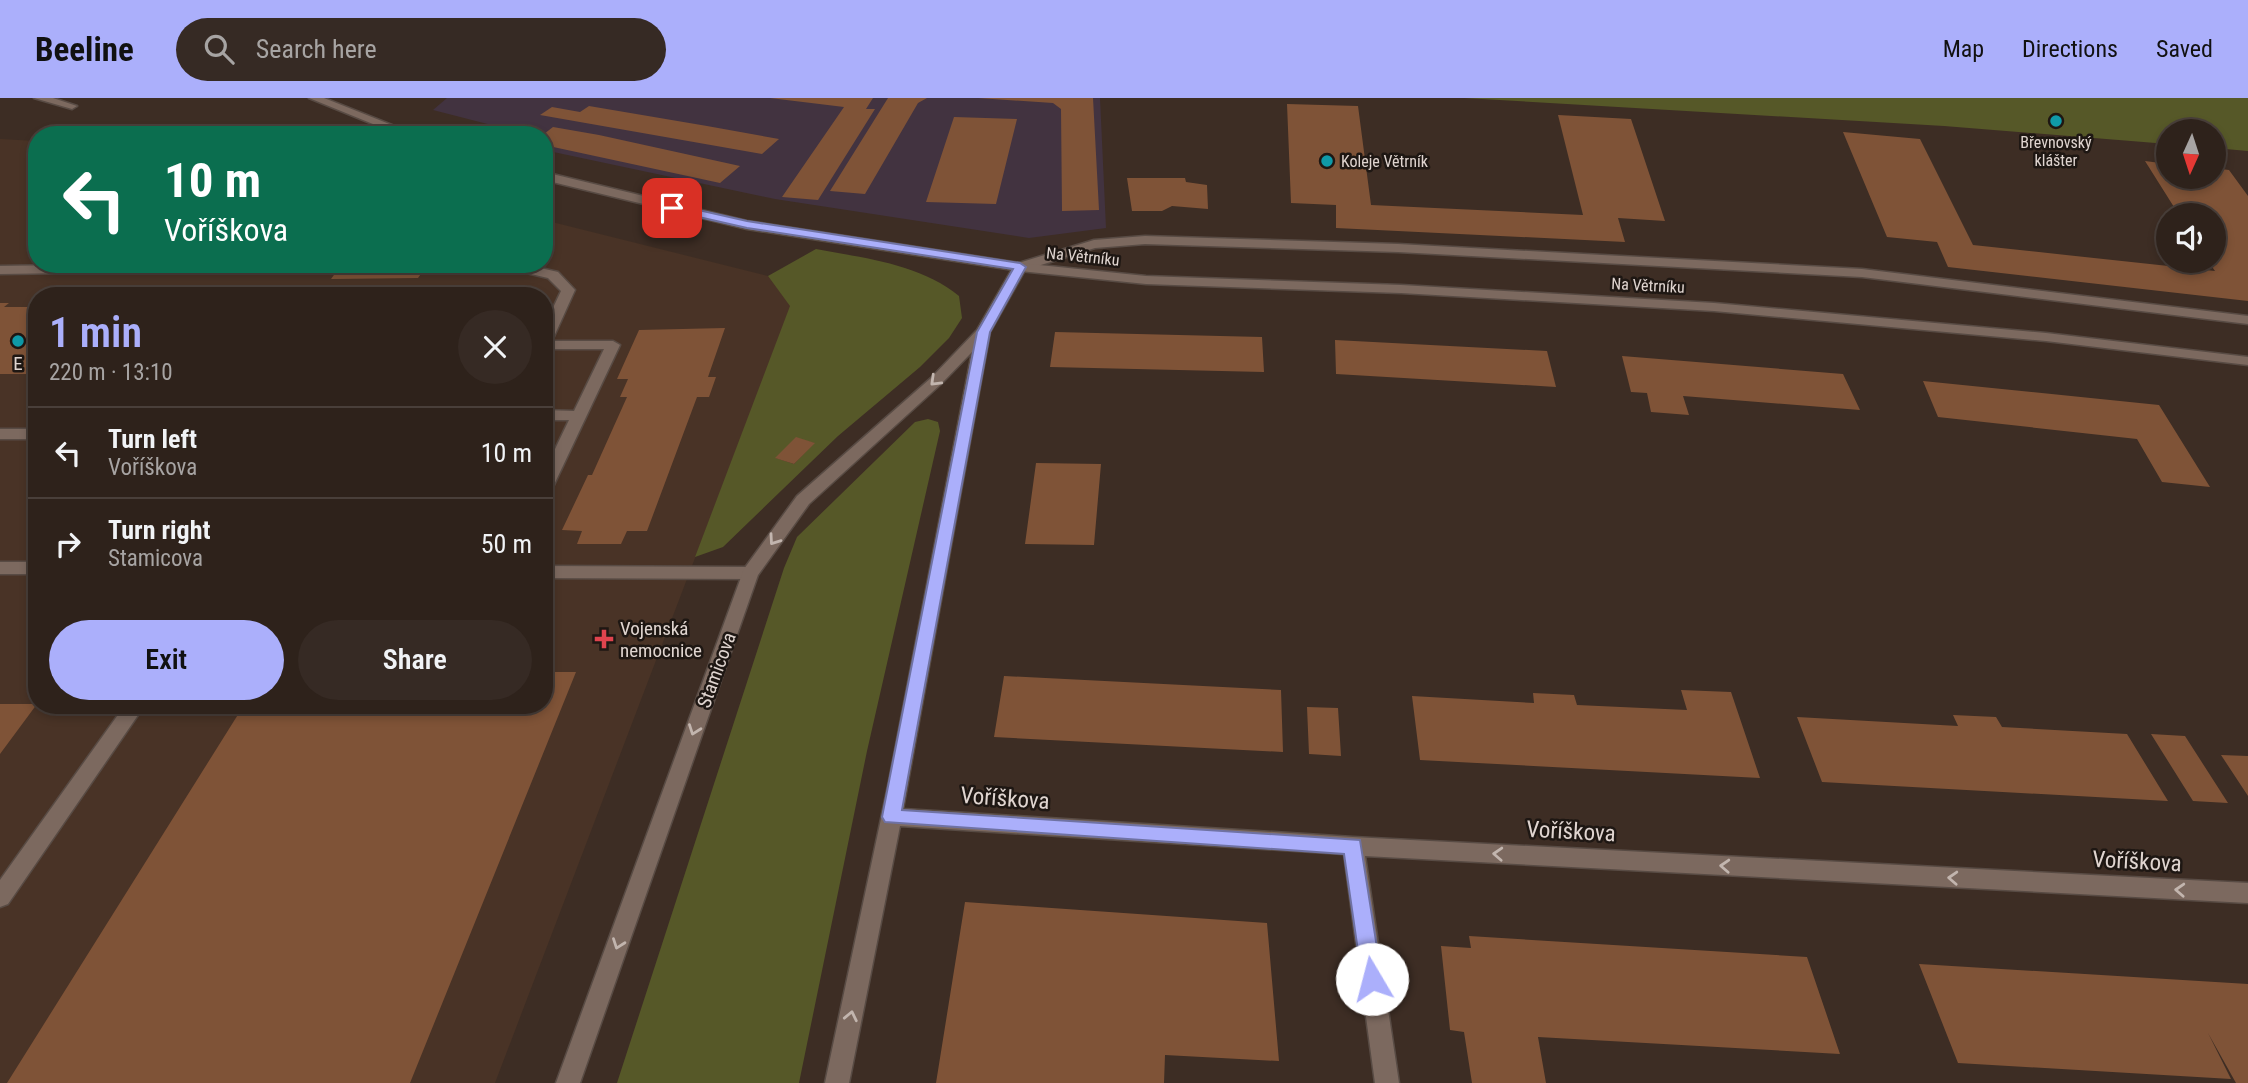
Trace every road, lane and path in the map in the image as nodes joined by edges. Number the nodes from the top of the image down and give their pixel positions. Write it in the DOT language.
graph roads {
  1 [pos="39,98"];
  2 [pos="314,98"];
  3 [pos="72,106"];
  4 [pos="387,126"];
  5 [pos="553,178"];
  6 [pos="1020,267"];
  7 [pos="0,270"];
  8 [pos="28,270"];
  9 [pos="544,273"];
  10 [pos="2248,320"];
  11 [pos="553,324"];
  12 [pos="983,332"];
  13 [pos="553,344"];
  14 [pos="2248,361"];
  15 [pos="553,415"];
  16 [pos="579,416"];
  17 [pos="0,434"];
  18 [pos="28,434"];
  19 [pos="553,470"];
  20 [pos="0,568"];
  21 [pos="28,568"];
  22 [pos="553,572"];
  23 [pos="750,573"];
  24 [pos="130,714"];
  25 [pos="892,817"];
  26 [pos="1353,846"];
  27 [pos="2248,893"];
  28 [pos="0,897"];
  29 [pos="568,1083"];
  30 [pos="837,1083"];
  31 [pos="1387,1083"];
  1 -- 3 [label="street"];
  2 -- 4 [label="street"];
  5 -- 6 [label="street"];
  6 -- 10 [label="street, Na Větrníku"];
  6 -- 12 [label="street, Stamicova"];
  6 -- 14 [label="street, Na Větrníku"];
  7 -- 8 [label="street"];
  9 -- 11 [label="street"];
  12 -- 23 [label="street, Stamicova, one-way"];
  12 -- 25 [label="street, Stamicova"];
  13 -- 16 [label="street"];
  15 -- 16 [label="street"];
  16 -- 19 [label="street"];
  17 -- 18 [label="street"];
  20 -- 21 [label="street"];
  22 -- 23 [label="street"];
  23 -- 29 [label="street, Stamicova, one-way"];
  24 -- 28 [label="street"];
  25 -- 26 [label="street, Voříškova"];
  30 -- 25 [label="street, Stamicova, one-way"];
  27 -- 26 [label="street, Voříškova, one-way"];
  26 -- 31 [label="street"];
}
